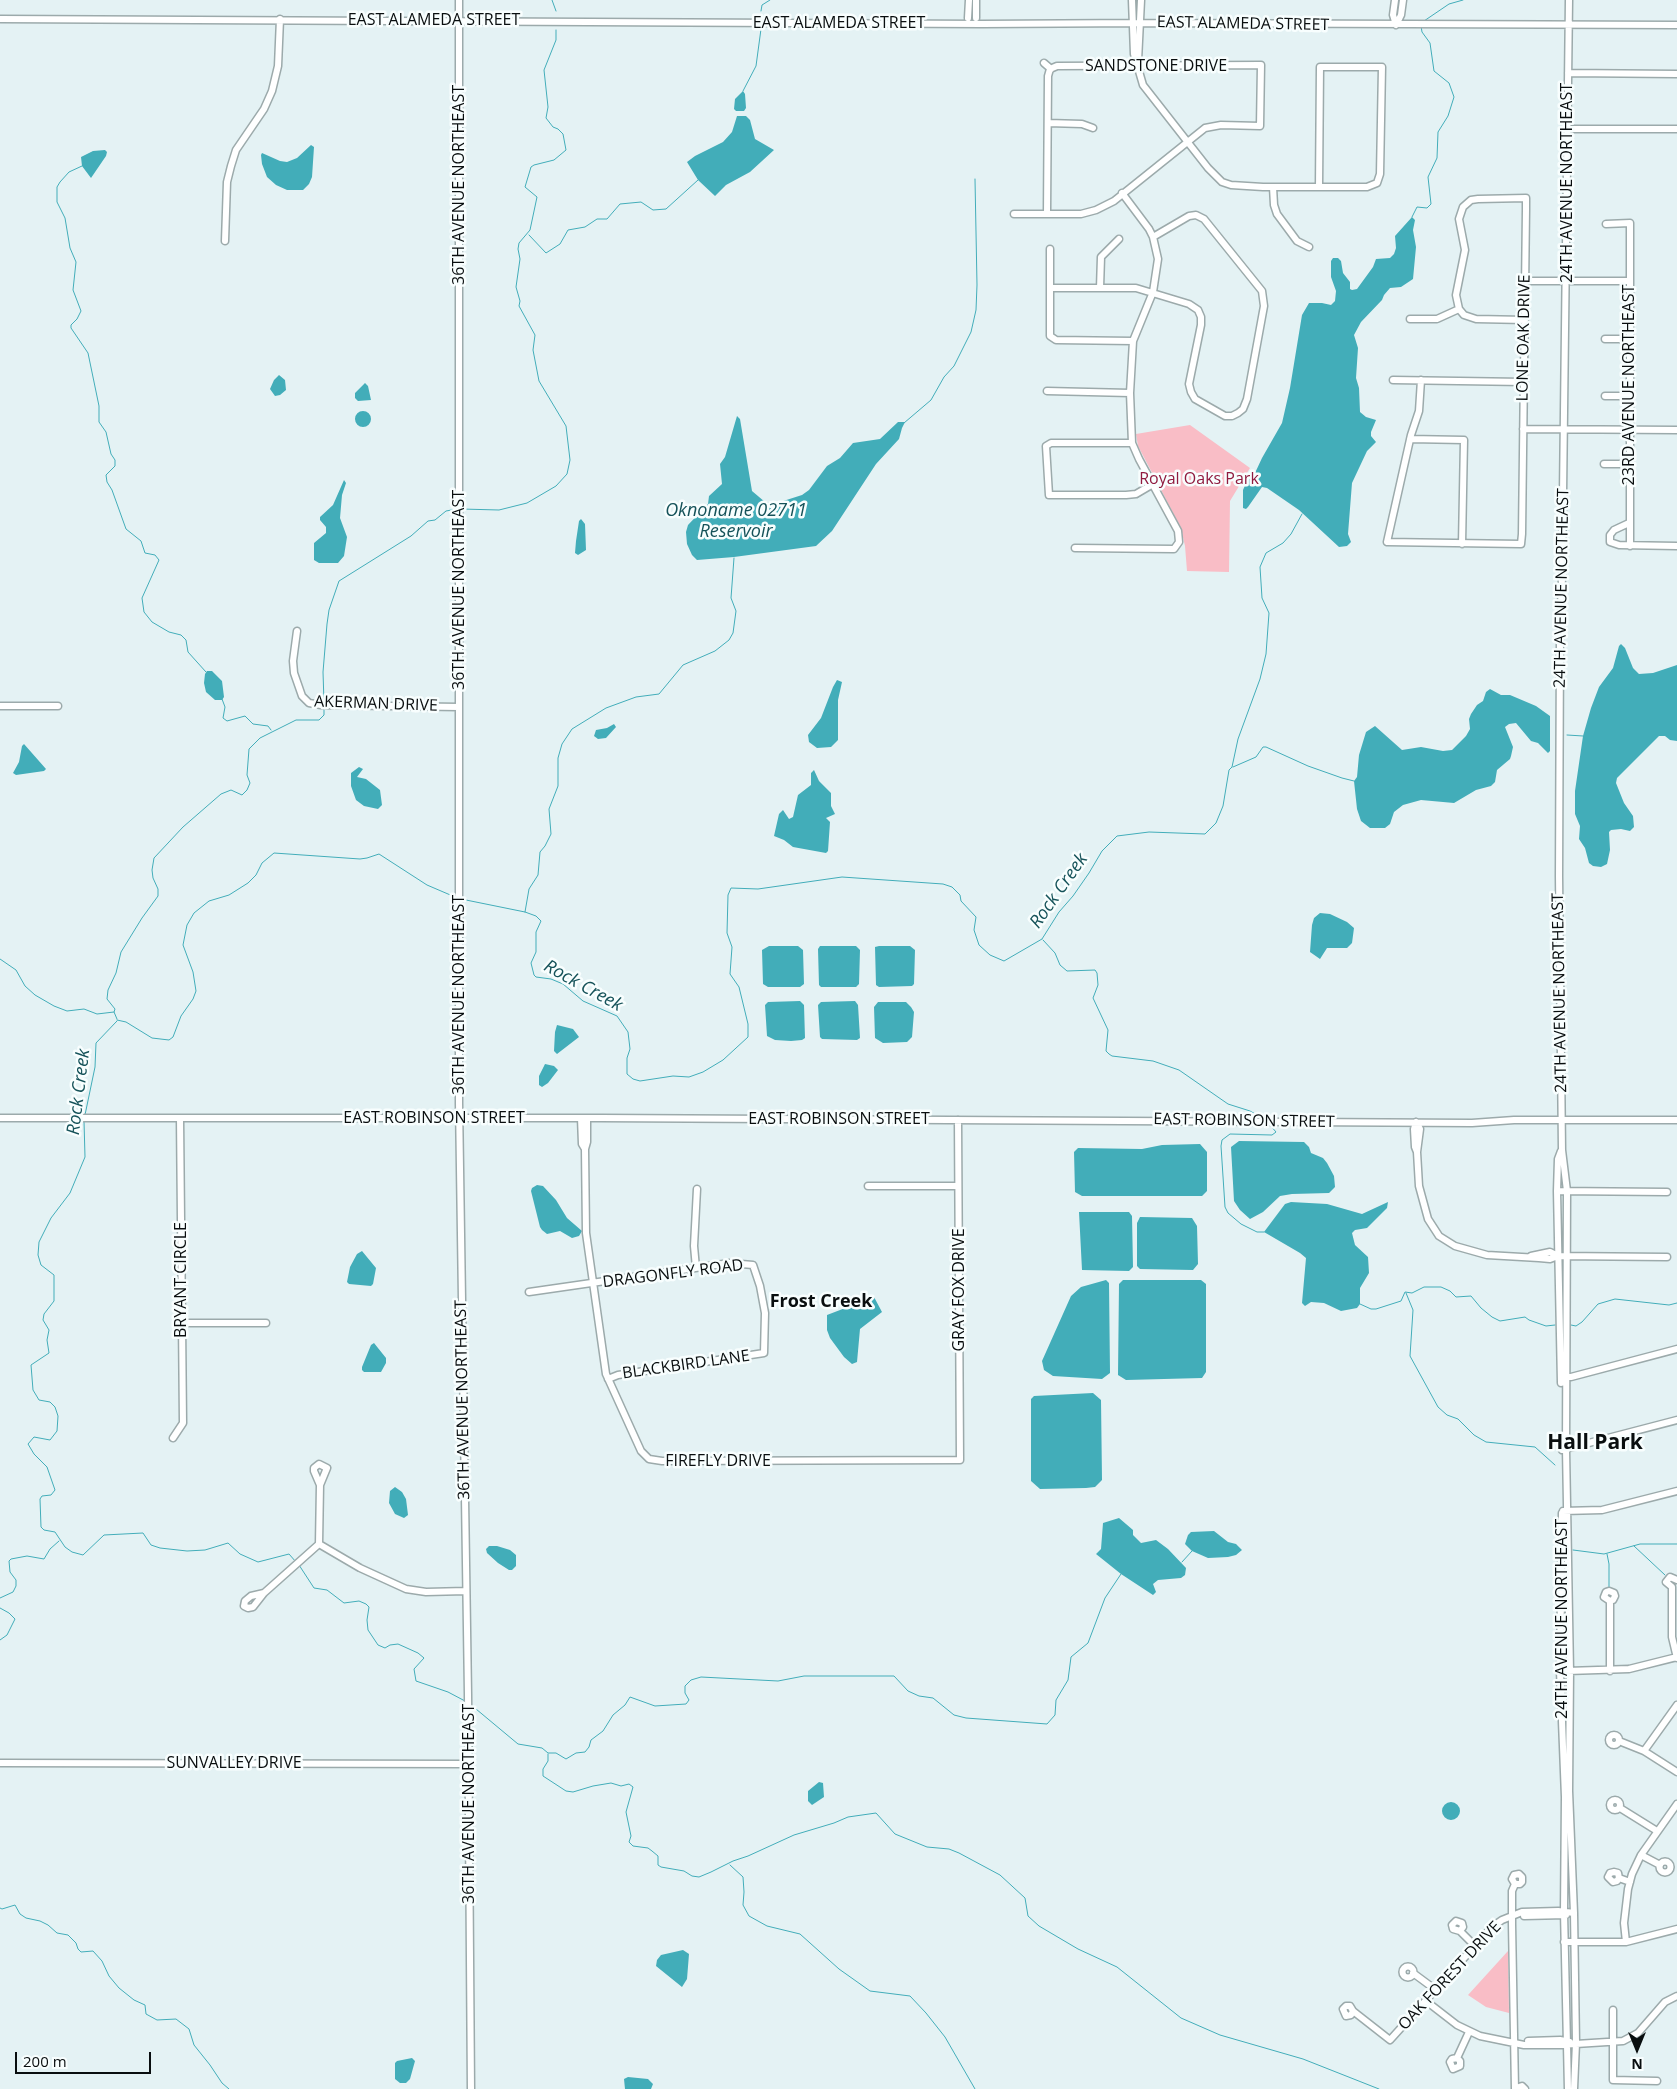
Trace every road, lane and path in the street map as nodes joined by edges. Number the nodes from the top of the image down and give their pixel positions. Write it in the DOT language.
graph roads {
  1 [pos="459,0"];
  2 [pos="968,0"];
  3 [pos="976,0"];
  4 [pos="1132,0"];
  5 [pos="1141,0"];
  6 [pos="1394,0"];
  7 [pos="1403,0"];
  8 [pos="1569,0"];
  9 [pos="968,18"];
  10 [pos="976,18"];
  11 [pos="0,19"];
  12 [pos="280,19"];
  13 [pos="459,20"];
  14 [pos="1137,25"];
  15 [pos="1396,25"];
  16 [pos="1677,25"];
  17 [pos="1569,26"];
  18 [pos="1044,64"];
  19 [pos="1138,66"];
  20 [pos="1051,69"];
  21 [pos="1568,73"];
  22 [pos="1677,74"];
  23 [pos="1048,124"];
  24 [pos="1092,128"];
  25 [pos="1568,129"];
  26 [pos="1677,129"];
  27 [pos="1187,141"];
  28 [pos="1273,187"];
  29 [pos="1319,187"];
  30 [pos="1122,193"];
  31 [pos="1014,214"];
  32 [pos="1047,214"];
  33 [pos="1606,224"];
  34 [pos="1153,237"];
  35 [pos="1119,239"];
  36 [pos="226,241"];
  37 [pos="1309,247"];
  38 [pos="1050,249"];
  39 [pos="1525,281"];
  40 [pos="1566,281"];
  41 [pos="1629,281"];
  42 [pos="1050,288"];
  43 [pos="1100,288"];
  44 [pos="1152,292"];
  45 [pos="1459,308"];
  46 [pos="1410,319"];
  47 [pos="1525,320"];
  48 [pos="1629,339"];
  49 [pos="1605,340"];
  50 [pos="1133,341"];
  51 [pos="1393,380"];
  52 [pos="1421,380"];
  53 [pos="1524,382"];
  54 [pos="1047,391"];
  55 [pos="1130,393"];
  56 [pos="1604,396"];
  57 [pos="1629,396"];
  58 [pos="1523,429"];
  59 [pos="1629,429"];
  60 [pos="1565,430"];
  61 [pos="1677,430"];
  62 [pos="1410,440"];
  63 [pos="1132,443"];
  64 [pos="1604,464"];
  65 [pos="1629,464"];
  66 [pos="1153,484"];
  67 [pos="1629,523"];
  68 [pos="1462,544"];
  69 [pos="1630,546"];
  70 [pos="1677,546"];
  71 [pos="1075,548"];
  72 [pos="297,631"];
  73 [pos="0,706"];
  74 [pos="58,706"];
  75 [pos="459,707"];
  76 [pos="0,1118"];
  77 [pos="180,1118"];
  78 [pos="460,1118"];
  79 [pos="584,1118"];
  80 [pos="1562,1119"];
  81 [pos="958,1120"];
  82 [pos="1677,1120"];
  83 [pos="1416,1122"];
  84 [pos="1562,1150"];
  85 [pos="868,1186"];
  86 [pos="958,1186"];
  87 [pos="697,1189"];
  88 [pos="1557,1191"];
  89 [pos="1567,1192"];
  90 [pos="1667,1192"];
  91 [pos="1558,1256"];
  92 [pos="1568,1256"];
  93 [pos="1667,1257"];
  94 [pos="696,1268"];
  95 [pos="593,1283"];
  96 [pos="529,1292"];
  97 [pos="266,1323"];
  98 [pos="182,1324"];
  99 [pos="1677,1349"];
  100 [pos="764,1353"];
  101 [pos="1563,1377"];
  102 [pos="608,1380"];
  103 [pos="1677,1420"];
  104 [pos="173,1438"];
  105 [pos="1564,1449"];
  106 [pos="960,1460"];
  107 [pos="320,1485"];
  108 [pos="1677,1491"];
  109 [pos="1564,1511"];
  110 [pos="319,1544"];
  111 [pos="1675,1584"];
  112 [pos="466,1591"];
  113 [pos="264,1593"];
  114 [pos="1610,1601"];
  115 [pos="1677,1657"];
  116 [pos="1560,1671"];
  117 [pos="1570,1671"];
  118 [pos="1610,1671"];
  119 [pos="1677,1705"];
  120 [pos="1619,1741"];
  121 [pos="1644,1751"];
  122 [pos="0,1763"];
  123 [pos="468,1764"];
  124 [pos="1677,1772"];
  125 [pos="1677,1804"];
  126 [pos="1620,1808"];
  127 [pos="1657,1832"];
  128 [pos="1641,1855"];
  129 [pos="1660,1865"];
  130 [pos="1619,1878"];
  131 [pos="1630,1882"];
  132 [pos="1515,1884"];
  133 [pos="1564,1914"];
  134 [pos="1574,1914"];
  135 [pos="1512,1916"];
  136 [pos="1677,1929"];
  137 [pos="1460,1931"];
  138 [pos="1564,1942"];
  139 [pos="1574,1942"];
  140 [pos="1626,1942"];
  141 [pos="1476,1946"];
  142 [pos="1413,1973"];
  143 [pos="1436,1990"];
  144 [pos="1677,1996"];
  145 [pos="1426,2001"];
  146 [pos="1613,2010"];
  147 [pos="1353,2011"];
  148 [pos="1469,2032"];
  149 [pos="1515,2043"];
  150 [pos="1566,2043"];
  151 [pos="1576,2043"];
  152 [pos="1613,2044"];
  153 [pos="1457,2058"];
  154 [pos="1657,2080"];
  155 [pos="1516,2088"];
  156 [pos="471,2089"];
  157 [pos="1525,2089"];
  158 [pos="1568,2089"];
  159 [pos="1574,2089"];
  1 -- 13 [label="street, 36TH AVENUE NORTHEAST"];
  2 -- 9 [label="street"];
  3 -- 10 [label="street"];
  4 -- 14 [label="street"];
  5 -- 14 [label="street"];
  6 -- 15 [label="street"];
  7 -- 15 [label="street"];
  8 -- 17 [label="street, 24TH AVENUE NORTHEAST"];
  11 -- 12 [label="street, EAST ALAMEDA STREET"];
  12 -- 13 [label="street, EAST ALAMEDA STREET"];
  12 -- 36 [label="street"];
  13 -- 14 [label="street, EAST ALAMEDA STREET"];
  13 -- 75 [label="street, 36TH AVENUE NORTHEAST"];
  14 -- 15 [label="street, EAST ALAMEDA STREET"];
  14 -- 19 [label="street"];
  15 -- 17 [label="street, EAST ALAMEDA STREET"];
  16 -- 17 [label="street, EAST ALAMEDA STREET"];
  17 -- 21 [label="street, 24TH AVENUE NORTHEAST"];
  18 -- 20 [label="street"];
  19 -- 20 [label="street, SANDSTONE DRIVE"];
  19 -- 27 [label="street"];
  19 -- 27 [label="street, SANDSTONE DRIVE"];
  20 -- 23 [label="street"];
  21 -- 22 [label="street"];
  21 -- 25 [label="street, 24TH AVENUE NORTHEAST"];
  23 -- 24 [label="street"];
  23 -- 32 [label="street"];
  25 -- 26 [label="street"];
  25 -- 40 [label="street, 24TH AVENUE NORTHEAST"];
  27 -- 28 [label="street"];
  27 -- 30 [label="street"];
  28 -- 29 [label="street"];
  28 -- 37 [label="street"];
  29 -- 29 [label="street"];
  30 -- 32 [label="street"];
  30 -- 34 [label="street"];
  31 -- 32 [label="street"];
  33 -- 41 [label="street, 23RD AVENUE NORTHEAST"];
  34 -- 44 [label="street"];
  34 -- 44 [label="street"];
  35 -- 43 [label="street"];
  38 -- 42 [label="street"];
  39 -- 40 [label="street"];
  39 -- 45 [label="street, LONE OAK DRIVE"];
  39 -- 47 [label="street, LONE OAK DRIVE"];
  40 -- 41 [label="street"];
  40 -- 60 [label="street, 24TH AVENUE NORTHEAST"];
  41 -- 48 [label="street, 23RD AVENUE NORTHEAST"];
  42 -- 43 [label="street"];
  42 -- 50 [label="street"];
  43 -- 44 [label="street"];
  44 -- 50 [label="street"];
  45 -- 46 [label="street"];
  45 -- 47 [label="street"];
  47 -- 53 [label="street, LONE OAK DRIVE"];
  48 -- 49 [label="street"];
  48 -- 57 [label="street, 23RD AVENUE NORTHEAST"];
  50 -- 55 [label="street"];
  51 -- 52 [label="street"];
  52 -- 53 [label="street"];
  52 -- 62 [label="street"];
  53 -- 58 [label="street, LONE OAK DRIVE"];
  54 -- 55 [label="street"];
  55 -- 63 [label="street"];
  56 -- 57 [label="street"];
  57 -- 59 [label="street, 23RD AVENUE NORTHEAST"];
  58 -- 60 [label="street"];
  58 -- 68 [label="street, LONE OAK DRIVE"];
  59 -- 60 [label="street"];
  59 -- 61 [label="street"];
  59 -- 65 [label="street, 23RD AVENUE NORTHEAST"];
  60 -- 80 [label="street, 24TH AVENUE NORTHEAST"];
  62 -- 68 [label="street"];
  62 -- 68 [label="street"];
  63 -- 66 [label="street"];
  63 -- 66 [label="street"];
  64 -- 65 [label="street"];
  65 -- 67 [label="street, 23RD AVENUE NORTHEAST"];
  66 -- 71 [label="street"];
  67 -- 69 [label="street, 23RD AVENUE NORTHEAST"];
  67 -- 69 [label="street"];
  69 -- 70 [label="street"];
  72 -- 75 [label="street, AKERMAN DRIVE"];
  73 -- 74 [label="street"];
  75 -- 78 [label="street, 36TH AVENUE NORTHEAST"];
  76 -- 77 [label="street, EAST ROBINSON STREET"];
  77 -- 78 [label="street, EAST ROBINSON STREET"];
  77 -- 98 [label="street, BRYANT CIRCLE"];
  78 -- 79 [label="street, EAST ROBINSON STREET"];
  78 -- 112 [label="street, 36TH AVENUE NORTHEAST"];
  79 -- 81 [label="street, EAST ROBINSON STREET"];
  79 -- 95 [label="street, FIREFLY DRIVE"];
  80 -- 82 [label="street, EAST ROBINSON STREET"];
  80 -- 83 [label="street, EAST ROBINSON STREET"];
  80 -- 84 [label="street, 24TH AVENUE NORTHEAST"];
  81 -- 83 [label="street, EAST ROBINSON STREET"];
  81 -- 86 [label="street, GRAY FOX DRIVE"];
  83 -- 91 [label="street"];
  84 -- 88 [label="street, 24TH AVENUE NORTHEAST"];
  84 -- 89 [label="street, 24TH AVENUE NORTHEAST"];
  85 -- 86 [label="street"];
  86 -- 106 [label="street, GRAY FOX DRIVE"];
  87 -- 94 [label="street"];
  88 -- 89 [label="street"];
  88 -- 91 [label="street, 24TH AVENUE NORTHEAST"];
  89 -- 90 [label="street"];
  89 -- 92 [label="street, 24TH AVENUE NORTHEAST"];
  91 -- 92 [label="street"];
  91 -- 101 [label="street, 24TH AVENUE NORTHEAST"];
  92 -- 93 [label="street"];
  92 -- 101 [label="street, 24TH AVENUE NORTHEAST"];
  94 -- 95 [label="street, DRAGONFLY ROAD"];
  94 -- 100 [label="street, DRAGONFLY ROAD"];
  95 -- 96 [label="street, DRAGONFLY ROAD"];
  95 -- 102 [label="street, FIREFLY DRIVE"];
  97 -- 98 [label="street"];
  98 -- 104 [label="street, BRYANT CIRCLE"];
  99 -- 101 [label="street"];
  100 -- 102 [label="street, BLACKBIRD LANE"];
  101 -- 105 [label="street, 24TH AVENUE NORTHEAST"];
  102 -- 106 [label="street, FIREFLY DRIVE"];
  103 -- 105 [label="street"];
  105 -- 109 [label="street, 24TH AVENUE NORTHEAST"];
  107 -- 110 [label="street"];
  108 -- 109 [label="street"];
  109 -- 116 [label="street, 24TH AVENUE NORTHEAST"];
  109 -- 117 [label="street, 24TH AVENUE NORTHEAST"];
  110 -- 112 [label="street"];
  110 -- 113 [label="street"];
  111 -- 115 [label="street"];
  112 -- 123 [label="street, 36TH AVENUE NORTHEAST"];
  114 -- 118 [label="street"];
  115 -- 118 [label="street"];
  116 -- 117 [label="street"];
  116 -- 133 [label="street, 24TH AVENUE NORTHEAST"];
  117 -- 118 [label="street"];
  117 -- 134 [label="street, 24TH AVENUE NORTHEAST"];
  119 -- 121 [label="street"];
  120 -- 121 [label="street"];
  121 -- 124 [label="street"];
  122 -- 123 [label="street, SUNVALLEY DRIVE"];
  123 -- 156 [label="street, 36TH AVENUE NORTHEAST"];
  125 -- 127 [label="street"];
  126 -- 127 [label="street"];
  127 -- 128 [label="street"];
  128 -- 129 [label="street"];
  128 -- 131 [label="street"];
  130 -- 131 [label="street"];
  131 -- 140 [label="street"];
  132 -- 135 [label="street"];
  133 -- 134 [label="street, OAK FOREST DRIVE"];
  133 -- 135 [label="street, OAK FOREST DRIVE"];
  133 -- 138 [label="street, 24TH AVENUE NORTHEAST"];
  134 -- 139 [label="street, 24TH AVENUE NORTHEAST"];
  135 -- 141 [label="street, OAK FOREST DRIVE"];
  135 -- 149 [label="street"];
  136 -- 140 [label="street"];
  137 -- 141 [label="street"];
  138 -- 139 [label="street"];
  138 -- 150 [label="street, 24TH AVENUE NORTHEAST"];
  139 -- 140 [label="street"];
  139 -- 151 [label="street, 24TH AVENUE NORTHEAST"];
  141 -- 143 [label="street, OAK FOREST DRIVE"];
  142 -- 143 [label="street"];
  143 -- 145 [label="street, OAK FOREST DRIVE"];
  144 -- 152 [label="street"];
  145 -- 147 [label="street, OAK FOREST DRIVE"];
  145 -- 148 [label="street"];
  146 -- 152 [label="street"];
  148 -- 149 [label="street"];
  148 -- 153 [label="street"];
  149 -- 150 [label="street"];
  149 -- 155 [label="street"];
  150 -- 151 [label="street"];
  150 -- 158 [label="street, 24TH AVENUE NORTHEAST"];
  151 -- 152 [label="street"];
  151 -- 159 [label="street, 24TH AVENUE NORTHEAST"];
  152 -- 154 [label="street"];
  155 -- 157 [label="street"];
}
